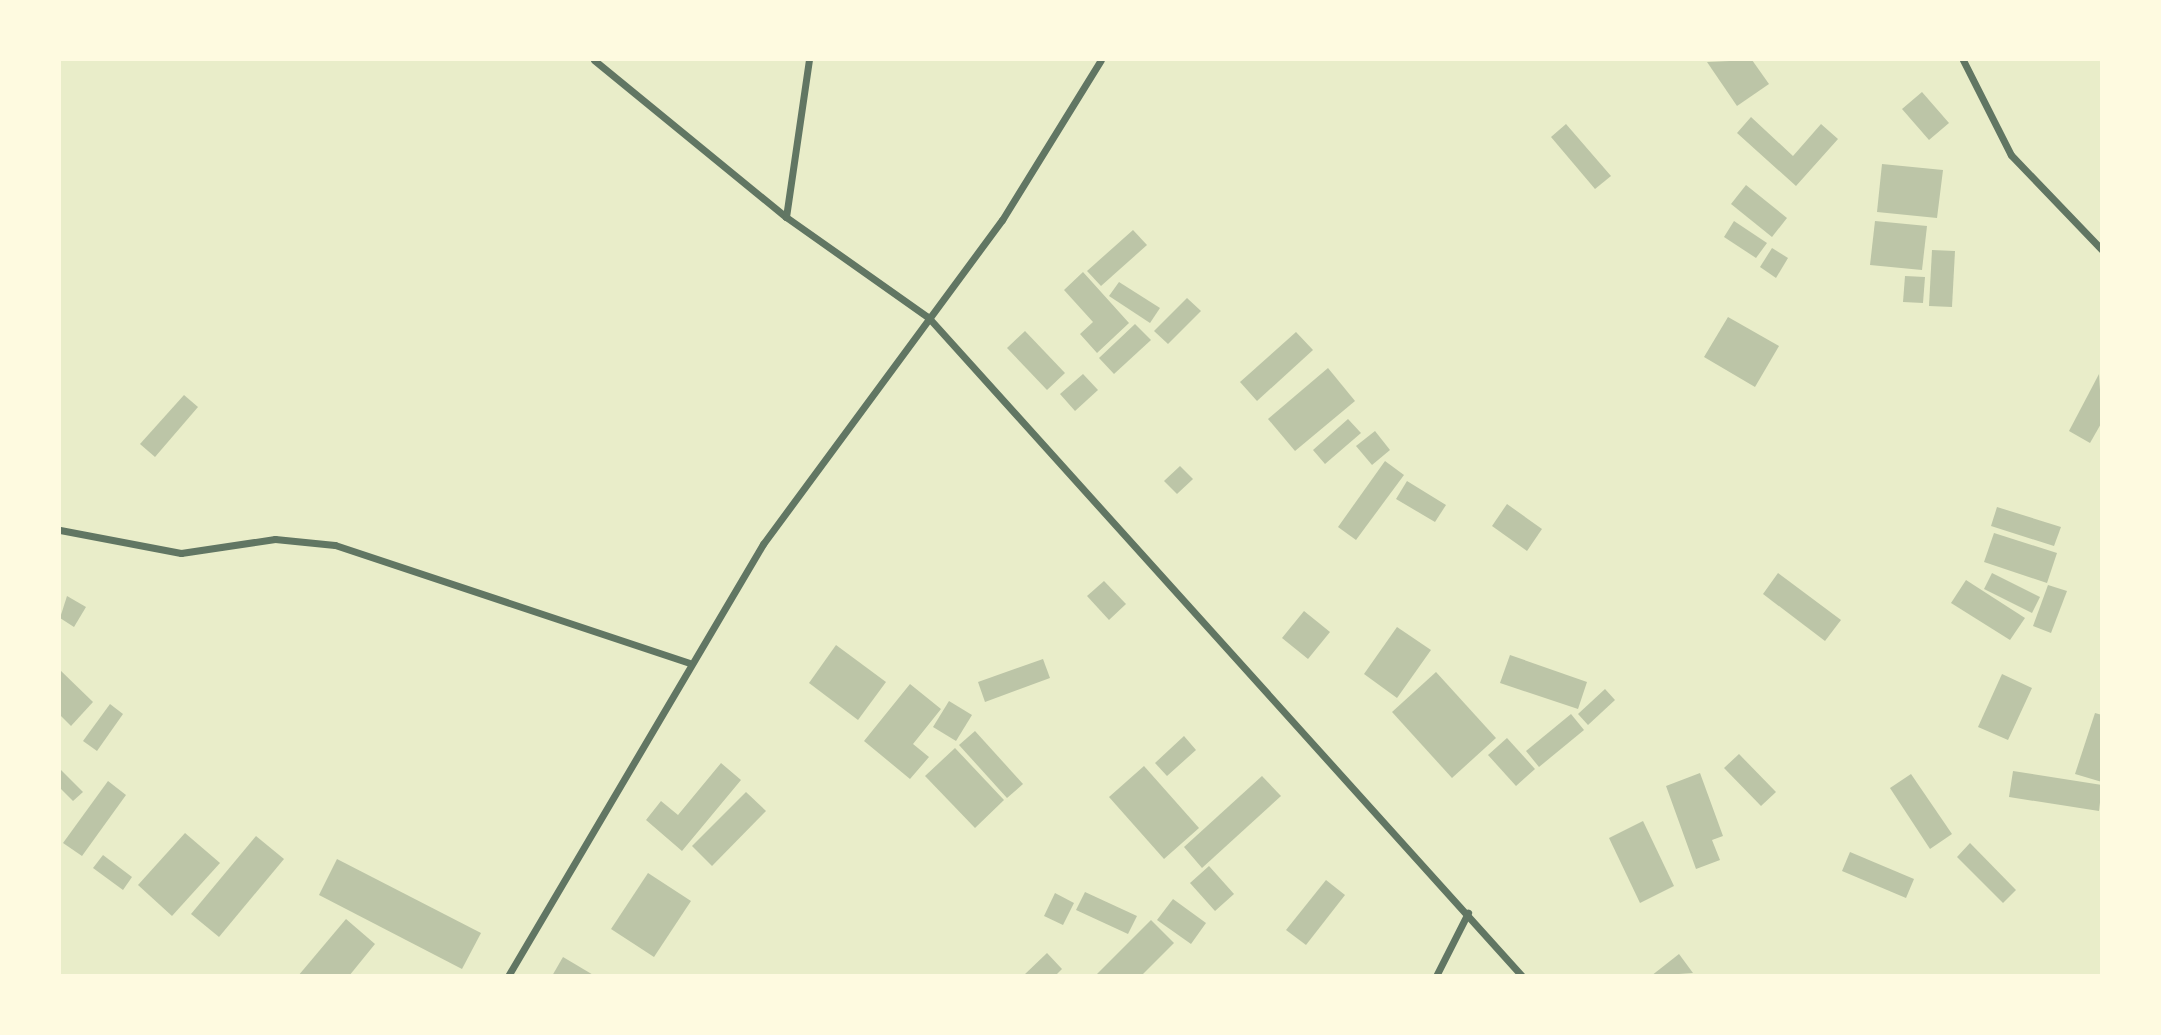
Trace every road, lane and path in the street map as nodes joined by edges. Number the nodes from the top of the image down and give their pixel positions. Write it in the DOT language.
graph roads {
  1 [pos="594,60"];
  2 [pos="810,60"];
  3 [pos="1101,60"];
  4 [pos="1963,60"];
  5 [pos="786,218"];
  6 [pos="2102,250"];
  7 [pos="928,317"];
  8 [pos="60,530"];
  9 [pos="689,663"];
  10 [pos="1468,913"];
  11 [pos="509,975"];
  12 [pos="1436,975"];
  13 [pos="1522,975"];
  1 -- 5 [label="street"];
  2 -- 5 [label="street"];
  3 -- 7 [label="street"];
  4 -- 6 [label="street"];
  5 -- 7 [label="street"];
  7 -- 9 [label="street"];
  7 -- 10 [label="street"];
  8 -- 9 [label="street"];
  9 -- 11 [label="street"];
  10 -- 12 [label="street"];
  10 -- 13 [label="street"];
}
